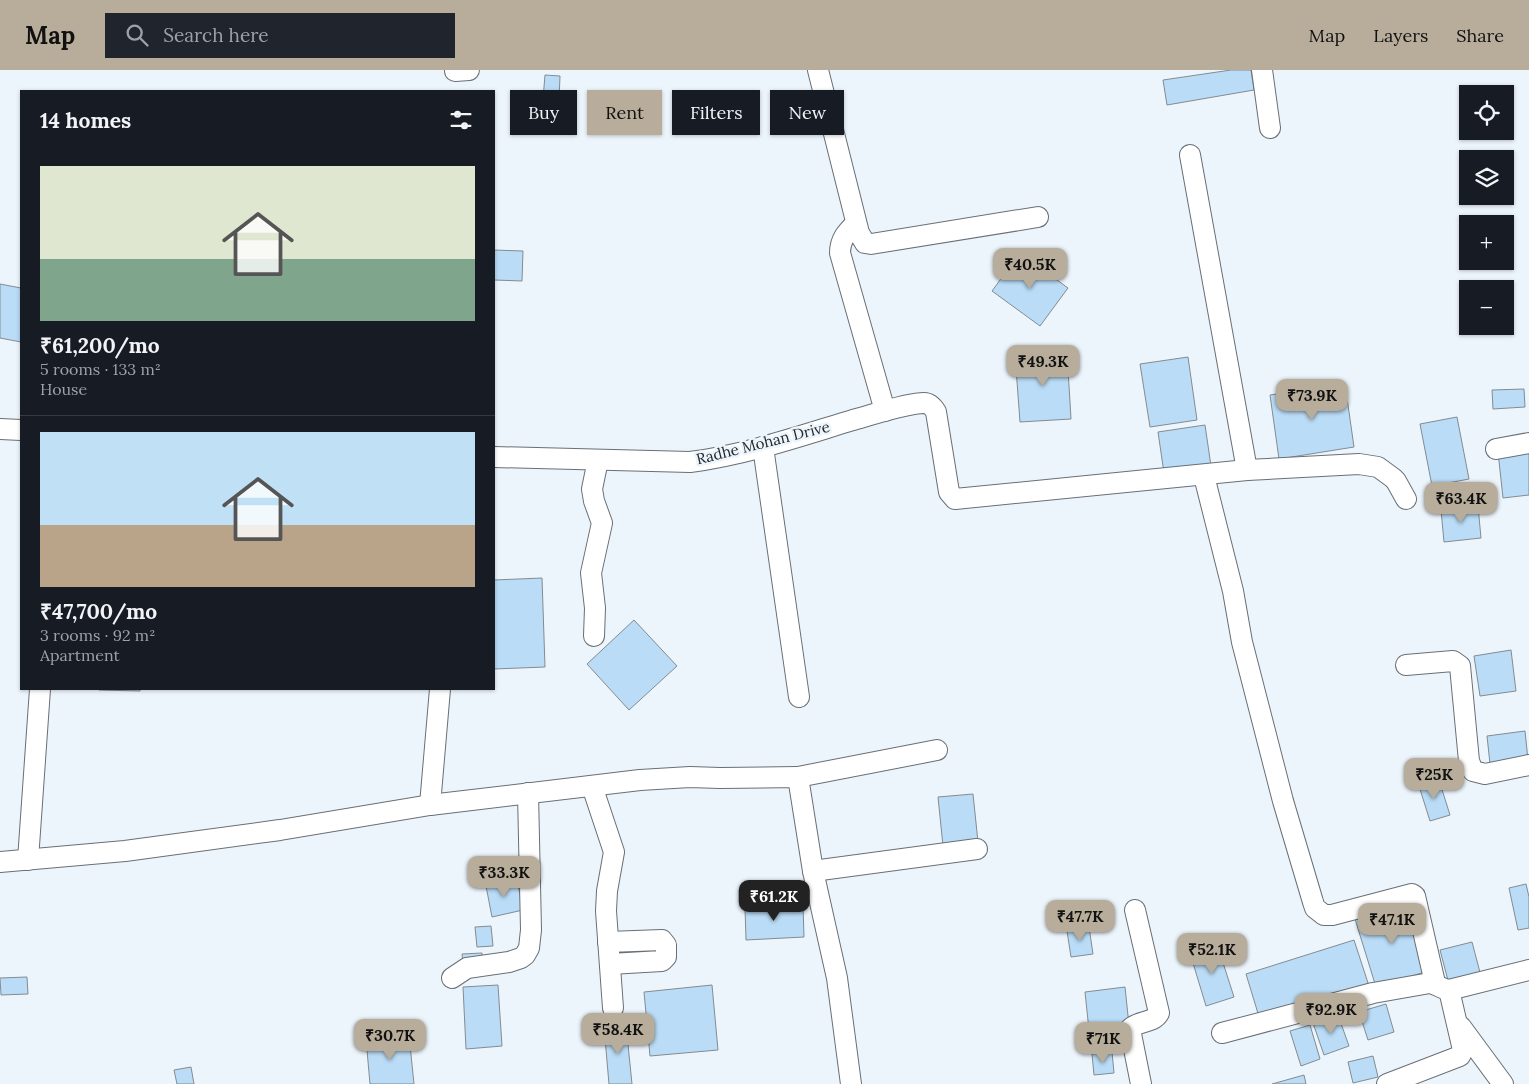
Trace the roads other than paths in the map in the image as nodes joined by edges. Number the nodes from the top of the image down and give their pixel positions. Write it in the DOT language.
graph roads {
  1 [pos="818,70"];
  2 [pos="1262,70"];
  3 [pos="1270,128"];
  4 [pos="1190,155"];
  5 [pos="1038,217"];
  6 [pos="856,223"];
  7 [pos="886,411"];
  8 [pos="0,429"];
  9 [pos="20,430"];
  10 [pos="1529,443"];
  11 [pos="762,447"];
  12 [pos="1496,449"];
  13 [pos="495,457"];
  14 [pos="598,460"];
  15 [pos="1247,470"];
  16 [pos="1204,476"];
  17 [pos="1406,499"];
  18 [pos="594,636"];
  19 [pos="1406,665"];
  20 [pos="40,690"];
  21 [pos="440,690"];
  22 [pos="799,697"];
  23 [pos="937,750"];
  24 [pos="1529,765"];
  25 [pos="798,776"];
  26 [pos="592,786"];
  27 [pos="528,793"];
  28 [pos="430,805"];
  29 [pos="977,849"];
  30 [pos="28,860"];
  31 [pos="0,862"];
  32 [pos="813,871"];
  33 [pos="1135,910"];
  34 [pos="608,942"];
  35 [pos="610,964"];
  36 [pos="1529,970"];
  37 [pos="452,978"];
  38 [pos="1442,987"];
  39 [pos="613,1008"];
  40 [pos="1456,1021"];
  41 [pos="1222,1033"];
  42 [pos="850,1084"];
  43 [pos="1141,1084"];
  44 [pos="1388,1084"];
  45 [pos="1503,1084"];
  1 -- 6 [label="street"];
  2 -- 3 [label="street"];
  4 -- 15 [label="street"];
  5 -- 6 [label="street"];
  6 -- 7 [label="street"];
  7 -- 11 [label="street, Radhe Mohan Drive"];
  7 -- 16 [label="street, Radhe Mohan Drive"];
  8 -- 9 [label="street"];
  10 -- 12 [label="street"];
  11 -- 14 [label="street, Radhe Mohan Drive"];
  11 -- 22 [label="street"];
  13 -- 14 [label="street, Radhe Mohan Drive"];
  14 -- 18 [label="street"];
  15 -- 16 [label="street"];
  15 -- 17 [label="street"];
  16 -- 38 [label="street"];
  19 -- 24 [label="street"];
  20 -- 30 [label="street"];
  21 -- 28 [label="street"];
  23 -- 25 [label="street"];
  25 -- 26 [label="street"];
  25 -- 32 [label="street"];
  26 -- 27 [label="street"];
  26 -- 34 [label="street"];
  27 -- 28 [label="street"];
  27 -- 37 [label="street"];
  28 -- 30 [label="street"];
  29 -- 32 [label="street"];
  30 -- 31 [label="street"];
  32 -- 42 [label="street"];
  33 -- 43 [label="street"];
  34 -- 35 [label="street"];
  34 -- 35 [label="street"];
  35 -- 39 [label="street"];
  36 -- 38 [label="street"];
  38 -- 40 [label="street"];
  38 -- 41 [label="street"];
  40 -- 44 [label="street"];
  40 -- 45 [label="street"];
}
